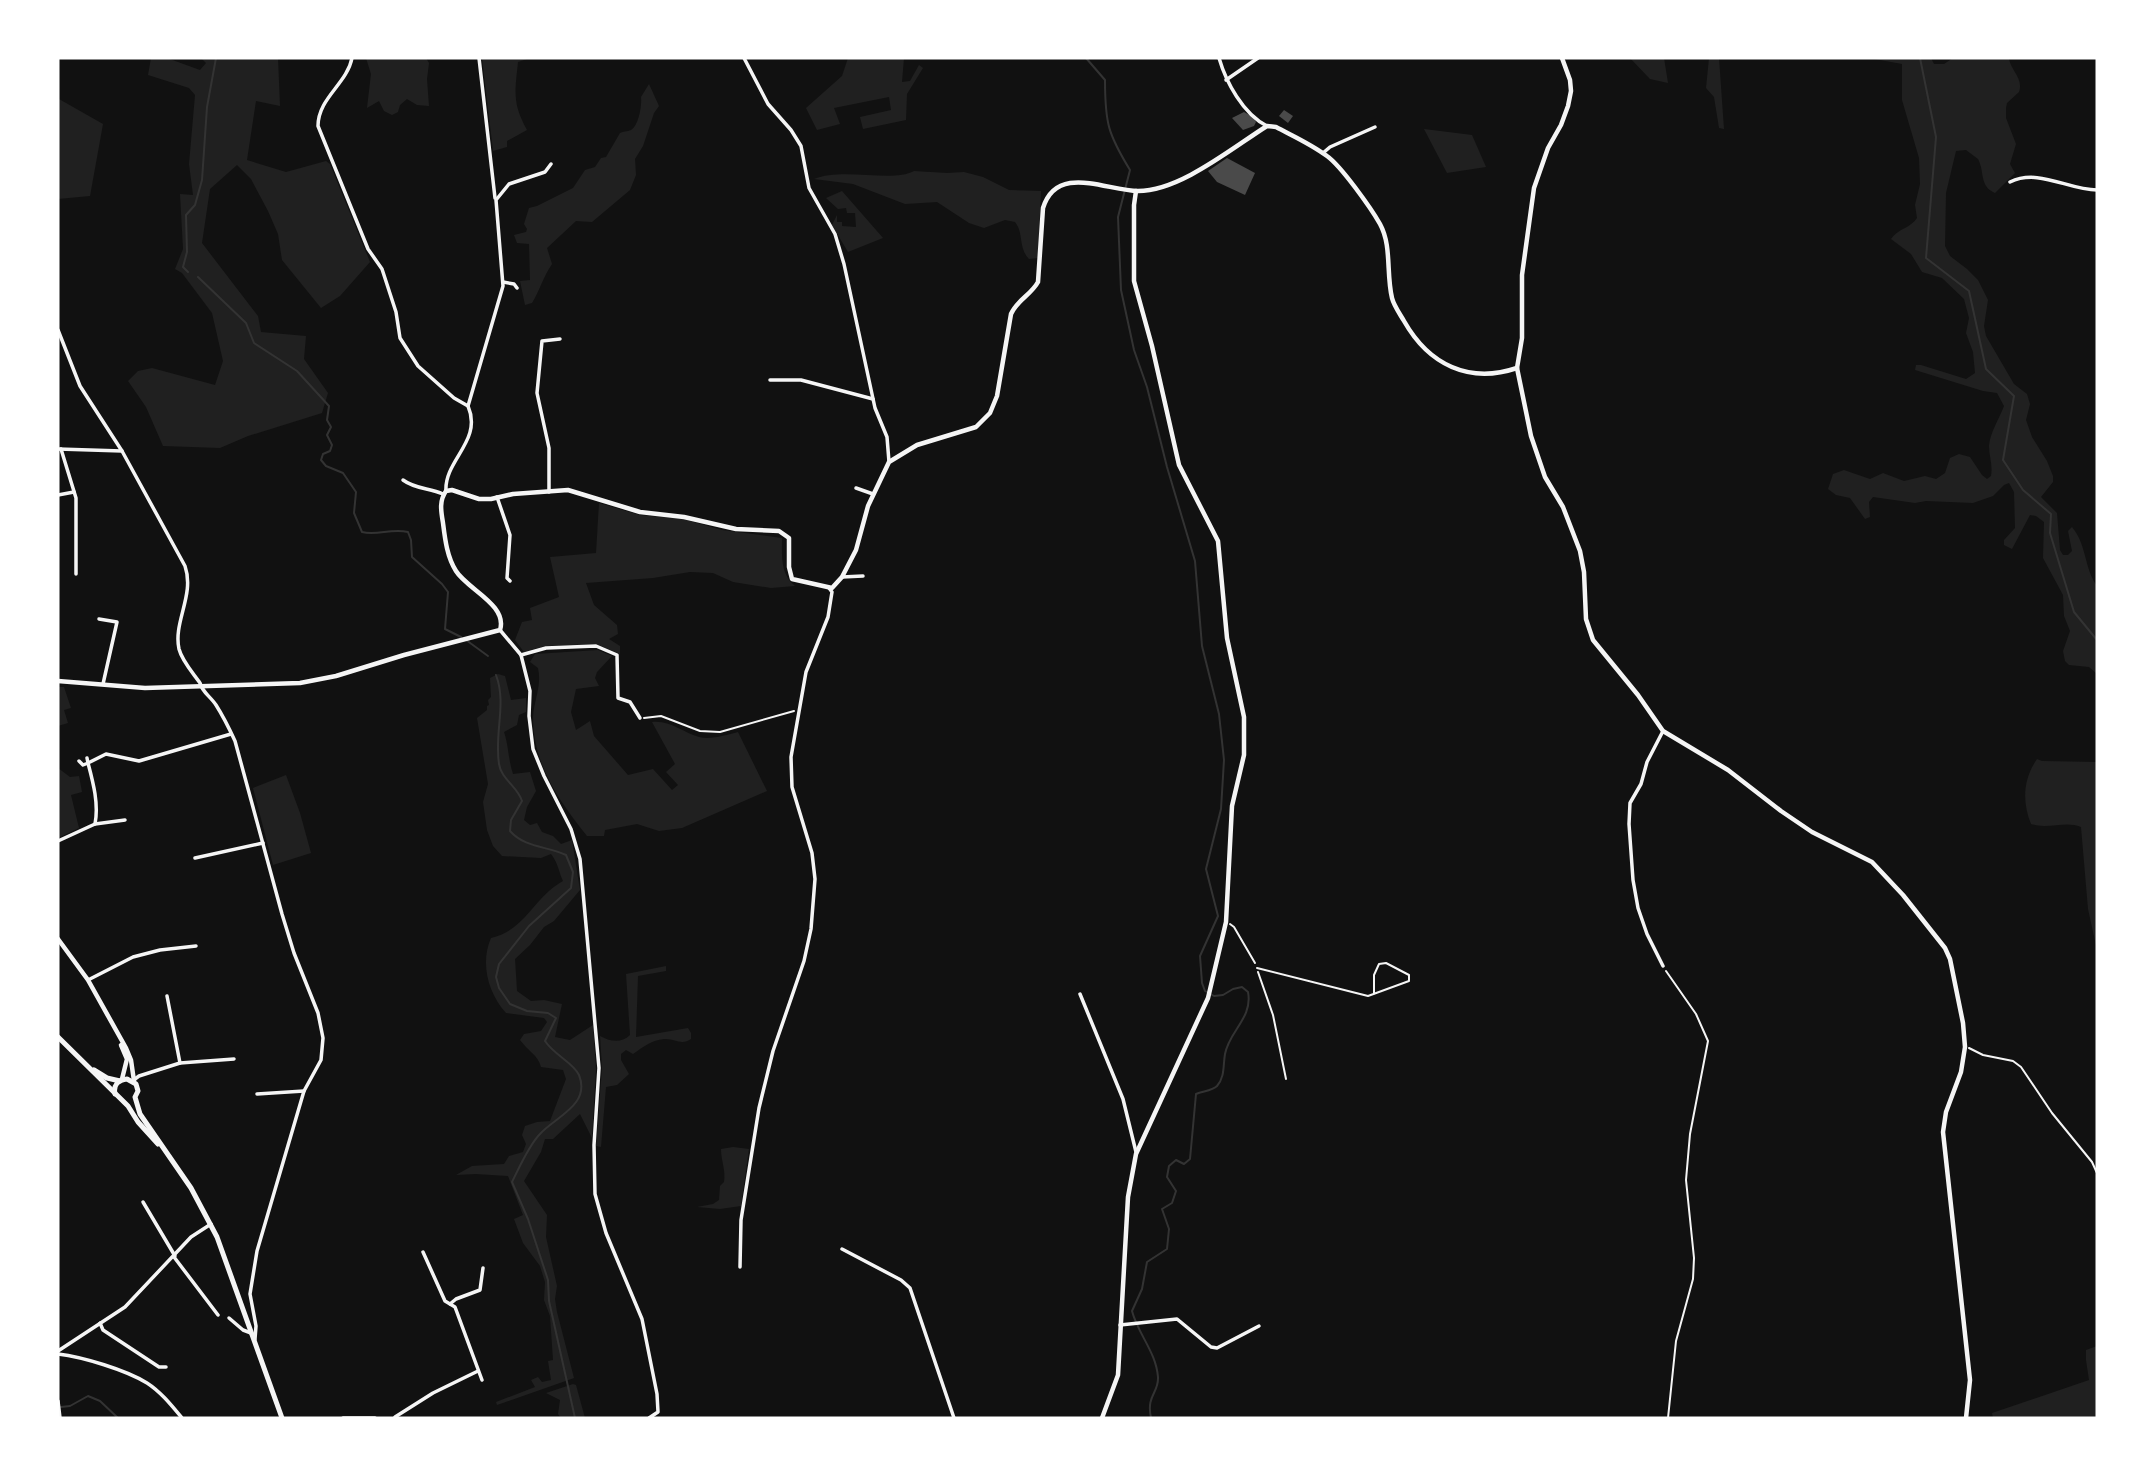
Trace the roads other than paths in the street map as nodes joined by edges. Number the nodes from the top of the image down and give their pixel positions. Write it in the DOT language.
graph roads {
  1 [pos="352,58"];
  2 [pos="479,58"];
  3 [pos="744,58"];
  4 [pos="1219,58"];
  5 [pos="1258,58"];
  6 [pos="1562,58"];
  7 [pos="1226,80"];
  8 [pos="1267,126"];
  9 [pos="1375,127"];
  10 [pos="1322,153"];
  11 [pos="551,164"];
  12 [pos="2010,183"];
  13 [pos="2097,190"];
  14 [pos="1134,191"];
  15 [pos="495,200"];
  16 [pos="503,282"];
  17 [pos="517,288"];
  18 [pos="58,330"];
  19 [pos="560,339"];
  20 [pos="1517,368"];
  21 [pos="770,380"];
  22 [pos="873,399"];
  23 [pos="468,406"];
  24 [pos="60,449"];
  25 [pos="122,451"];
  26 [pos="888,462"];
  27 [pos="402,480"];
  28 [pos="856,488"];
  29 [pos="74,492"];
  30 [pos="549,492"];
  31 [pos="445,493"];
  32 [pos="873,494"];
  33 [pos="58,495"];
  34 [pos="497,497"];
  35 [pos="76,574"];
  36 [pos="863,576"];
  37 [pos="842,577"];
  38 [pos="510,581"];
  39 [pos="829,588"];
  40 [pos="99,619"];
  41 [pos="500,630"];
  42 [pos="521,655"];
  43 [pos="58,681"];
  44 [pos="103,686"];
  45 [pos="200,687"];
  46 [pos="640,718"];
  47 [pos="1663,731"];
  48 [pos="232,733"];
  49 [pos="79,761"];
  50 [pos="87,761"];
  51 [pos="125,820"];
  52 [pos="95,824"];
  53 [pos="58,841"];
  54 [pos="263,843"];
  55 [pos="195,858"];
  56 [pos="58,939"];
  57 [pos="196,946"];
  58 [pos="1663,966"];
  59 [pos="1257,968"];
  60 [pos="88,980"];
  61 [pos="1080,994"];
  62 [pos="1374,994"];
  63 [pos="167,996"];
  64 [pos="58,1037"];
  65 [pos="119,1037"];
  66 [pos="234,1059"];
  67 [pos="180,1063"];
  68 [pos="90,1068"];
  69 [pos="121,1080"];
  70 [pos="135,1084"];
  71 [pos="304,1091"];
  72 [pos="115,1094"];
  73 [pos="257,1094"];
  74 [pos="135,1097"];
  75 [pos="123,1101"];
  76 [pos="167,1154"];
  77 [pos="1136,1154"];
  78 [pos="143,1202"];
  79 [pos="211,1224"];
  80 [pos="842,1249"];
  81 [pos="423,1252"];
  82 [pos="174,1256"];
  83 [pos="740,1267"];
  84 [pos="483,1268"];
  85 [pos="450,1304"];
  86 [pos="218,1315"];
  87 [pos="229,1318"];
  88 [pos="100,1323"];
  89 [pos="1120,1325"];
  90 [pos="1259,1326"];
  91 [pos="254,1336"];
  92 [pos="58,1353"];
  93 [pos="166,1367"];
  94 [pos="478,1371"];
  95 [pos="482,1380"];
  96 [pos="58,1401"];
  97 [pos="59,1418"];
  98 [pos="183,1418"];
  99 [pos="282,1418"];
  100 [pos="343,1418"];
  101 [pos="376,1418"];
  102 [pos="395,1418"];
  103 [pos="649,1418"];
  104 [pos="954,1418"];
  105 [pos="1102,1418"];
  106 [pos="1966,1418"];
  1 -- 23 [label="street"];
  2 -- 15 [label="street"];
  3 -- 22 [label="street"];
  4 -- 7 [label="street"];
  5 -- 7 [label="street"];
  6 -- 20 [label="street"];
  7 -- 8 [label="street"];
  8 -- 10 [label="street"];
  8 -- 14 [label="street"];
  9 -- 10 [label="street"];
  10 -- 20 [label="street"];
  11 -- 15 [label="street"];
  12 -- 13 [label="street"];
  14 -- 26 [label="street"];
  14 -- 77 [label="street"];
  15 -- 16 [label="street"];
  16 -- 17 [label="street"];
  16 -- 23 [label="street"];
  18 -- 25 [label="street"];
  19 -- 30 [label="street"];
  20 -- 47 [label="street"];
  21 -- 22 [label="street"];
  22 -- 26 [label="street"];
  23 -- 31 [label="street"];
  24 -- 25 [label="street"];
  24 -- 29 [label="street"];
  25 -- 45 [label="street"];
  26 -- 32 [label="street"];
  27 -- 31 [label="street"];
  28 -- 32 [label="street"];
  29 -- 33 [label="street"];
  29 -- 35 [label="street"];
  30 -- 34 [label="street"];
  30 -- 39 [label="street"];
  31 -- 34 [label="street"];
  31 -- 41 [label="street"];
  32 -- 37 [label="street"];
  34 -- 38 [label="street"];
  36 -- 37 [label="street"];
  37 -- 39 [label="street"];
  39 -- 83 [label="street"];
  40 -- 44 [label="street"];
  41 -- 42 [label="street"];
  41 -- 45 [label="street"];
  42 -- 46 [label="street"];
  42 -- 103 [label="street"];
  43 -- 44 [label="street"];
  44 -- 45 [label="street"];
  45 -- 48 [label="street"];
  47 -- 58 [label="street"];
  47 -- 106 [label="street"];
  48 -- 50 [label="street"];
  48 -- 54 [label="street"];
  49 -- 50 [label="street"];
  50 -- 52 [label="street"];
  51 -- 52 [label="street"];
  52 -- 53 [label="street"];
  54 -- 55 [label="street"];
  54 -- 71 [label="street"];
  56 -- 60 [label="street"];
  57 -- 60 [label="street"];
  59 -- 62 [label="lane"];
  60 -- 65 [label="street"];
  61 -- 77 [label="street"];
  62 -- 62 [label="lane"];
  63 -- 67 [label="street"];
  64 -- 68 [label="main road"];
  65 -- 69 [label="street"];
  65 -- 70 [label="street"];
  66 -- 67 [label="street"];
  67 -- 70 [label="street"];
  68 -- 69 [label="main road"];
  68 -- 72 [label="main road"];
  69 -- 70 [label="main road"];
  69 -- 72 [label="main road"];
  70 -- 74 [label="main road"];
  71 -- 73 [label="street"];
  71 -- 91 [label="street"];
  72 -- 75 [label="main road"];
  74 -- 75 [label="main road"];
  74 -- 76 [label="main road"];
  75 -- 76 [label="main road"];
  76 -- 79 [label="main road"];
  77 -- 89 [label="street"];
  78 -- 82 [label="street"];
  79 -- 82 [label="street"];
  79 -- 91 [label="main road"];
  80 -- 104 [label="street"];
  81 -- 85 [label="street"];
  82 -- 86 [label="street"];
  82 -- 88 [label="street"];
  84 -- 85 [label="street"];
  85 -- 94 [label="street"];
  87 -- 91 [label="street"];
  88 -- 92 [label="street"];
  88 -- 93 [label="street"];
  89 -- 90 [label="street"];
  89 -- 105 [label="street"];
  91 -- 99 [label="main road"];
  92 -- 98 [label="street"];
  94 -- 95 [label="street"];
  94 -- 102 [label="street"];
  96 -- 97 [label="street"];
  100 -- 101 [label="street"];
}
